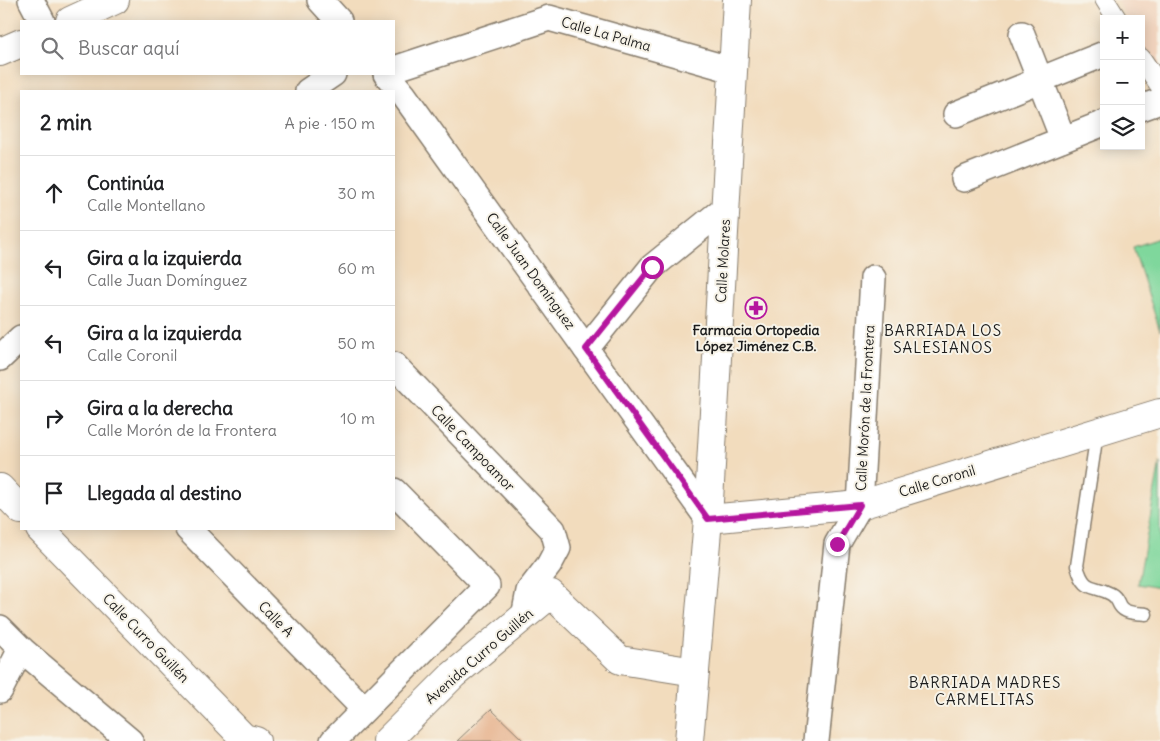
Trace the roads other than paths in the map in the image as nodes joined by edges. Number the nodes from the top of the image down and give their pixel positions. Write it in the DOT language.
graph roads {
  1 [pos="31,0"];
  2 [pos="115,0"];
  3 [pos="320,0"];
  4 [pos="737,0"];
  5 [pos="1106,0"];
  6 [pos="1115,15"];
  7 [pos="41,20"];
  8 [pos="72,20"];
  9 [pos="339,20"];
  10 [pos="1022,34"];
  11 [pos="20,43"];
  12 [pos="0,52"];
  13 [pos="1100,56"];
  14 [pos="1142,60"];
  15 [pos="395,69"];
  16 [pos="733,70"];
  17 [pos="332,75"];
  18 [pos="387,75"];
  19 [pos="1040,80"];
  20 [pos="1160,86"];
  21 [pos="309,90"];
  22 [pos="1160,101"];
  23 [pos="1145,107"];
  24 [pos="956,114"];
  25 [pos="1100,125"];
  26 [pos="1063,139"];
  27 [pos="964,179"];
  28 [pos="726,207"];
  29 [pos="873,278"];
  30 [pos="586,349"];
  31 [pos="395,366"];
  32 [pos="1160,413"];
  33 [pos="1097,432"];
  34 [pos="0,488"];
  35 [pos="395,492"];
  36 [pos="860,505"];
  37 [pos="20,509"];
  38 [pos="708,519"];
  39 [pos="41,530"];
  40 [pos="189,530"];
  41 [pos="1146,614"];
  42 [pos="524,617"];
  43 [pos="0,628"];
  44 [pos="21,650"];
  45 [pos="695,672"];
  46 [pos="0,690"];
  47 [pos="364,709"];
  48 [pos="247,740"];
  49 [pos="130,741"];
  50 [pos="333,741"];
  51 [pos="386,741"];
  52 [pos="689,741"];
  53 [pos="816,741"];
  1 -- 7 [label="street"];
  2 -- 8 [label="street"];
  3 -- 9 [label="street"];
  4 -- 16 [label="street, Calle Molares"];
  5 -- 6 [label="street"];
  10 -- 19 [label="street"];
  11 -- 12 [label="street"];
  13 -- 19 [label="street"];
  14 -- 20 [label="street"];
  15 -- 16 [label="street, Calle La Palma"];
  16 -- 28 [label="street, Calle Molares"];
  17 -- 21 [label="street"];
  18 -- 30 [label="street, Calle Juan Domínguez"];
  19 -- 24 [label="street"];
  19 -- 26 [label="street"];
  22 -- 23 [label="street"];
  25 -- 26 [label="street"];
  26 -- 27 [label="street"];
  28 -- 30 [label="street"];
  28 -- 38 [label="street, Calle Molares"];
  29 -- 36 [label="street, Calle Morón de la Frontera"];
  30 -- 38 [label="street, Calle Juan Domínguez"];
  31 -- 42 [label="street, Calle Campoamor"];
  32 -- 33 [label="street, Calle Coronil"];
  33 -- 36 [label="street, Calle Coronil"];
  33 -- 41 [label="lane"];
  34 -- 37 [label="street"];
  35 -- 47 [label="street"];
  36 -- 38 [label="street, Calle Coronil"];
  36 -- 53 [label="street, Calle Morón de la Frontera"];
  38 -- 45 [label="street, Calle Molares"];
  39 -- 48 [label="street, Calle Curro Guillén"];
  40 -- 47 [label="street, Calle A"];
  42 -- 45 [label="street, Avenida Curro Guillén"];
  42 -- 51 [label="street, Avenida Curro Guillén"];
  43 -- 44 [label="street"];
  44 -- 46 [label="street"];
  44 -- 49 [label="street"];
  45 -- 52 [label="street, Calle Molares"];
  47 -- 50 [label="street"];
}
